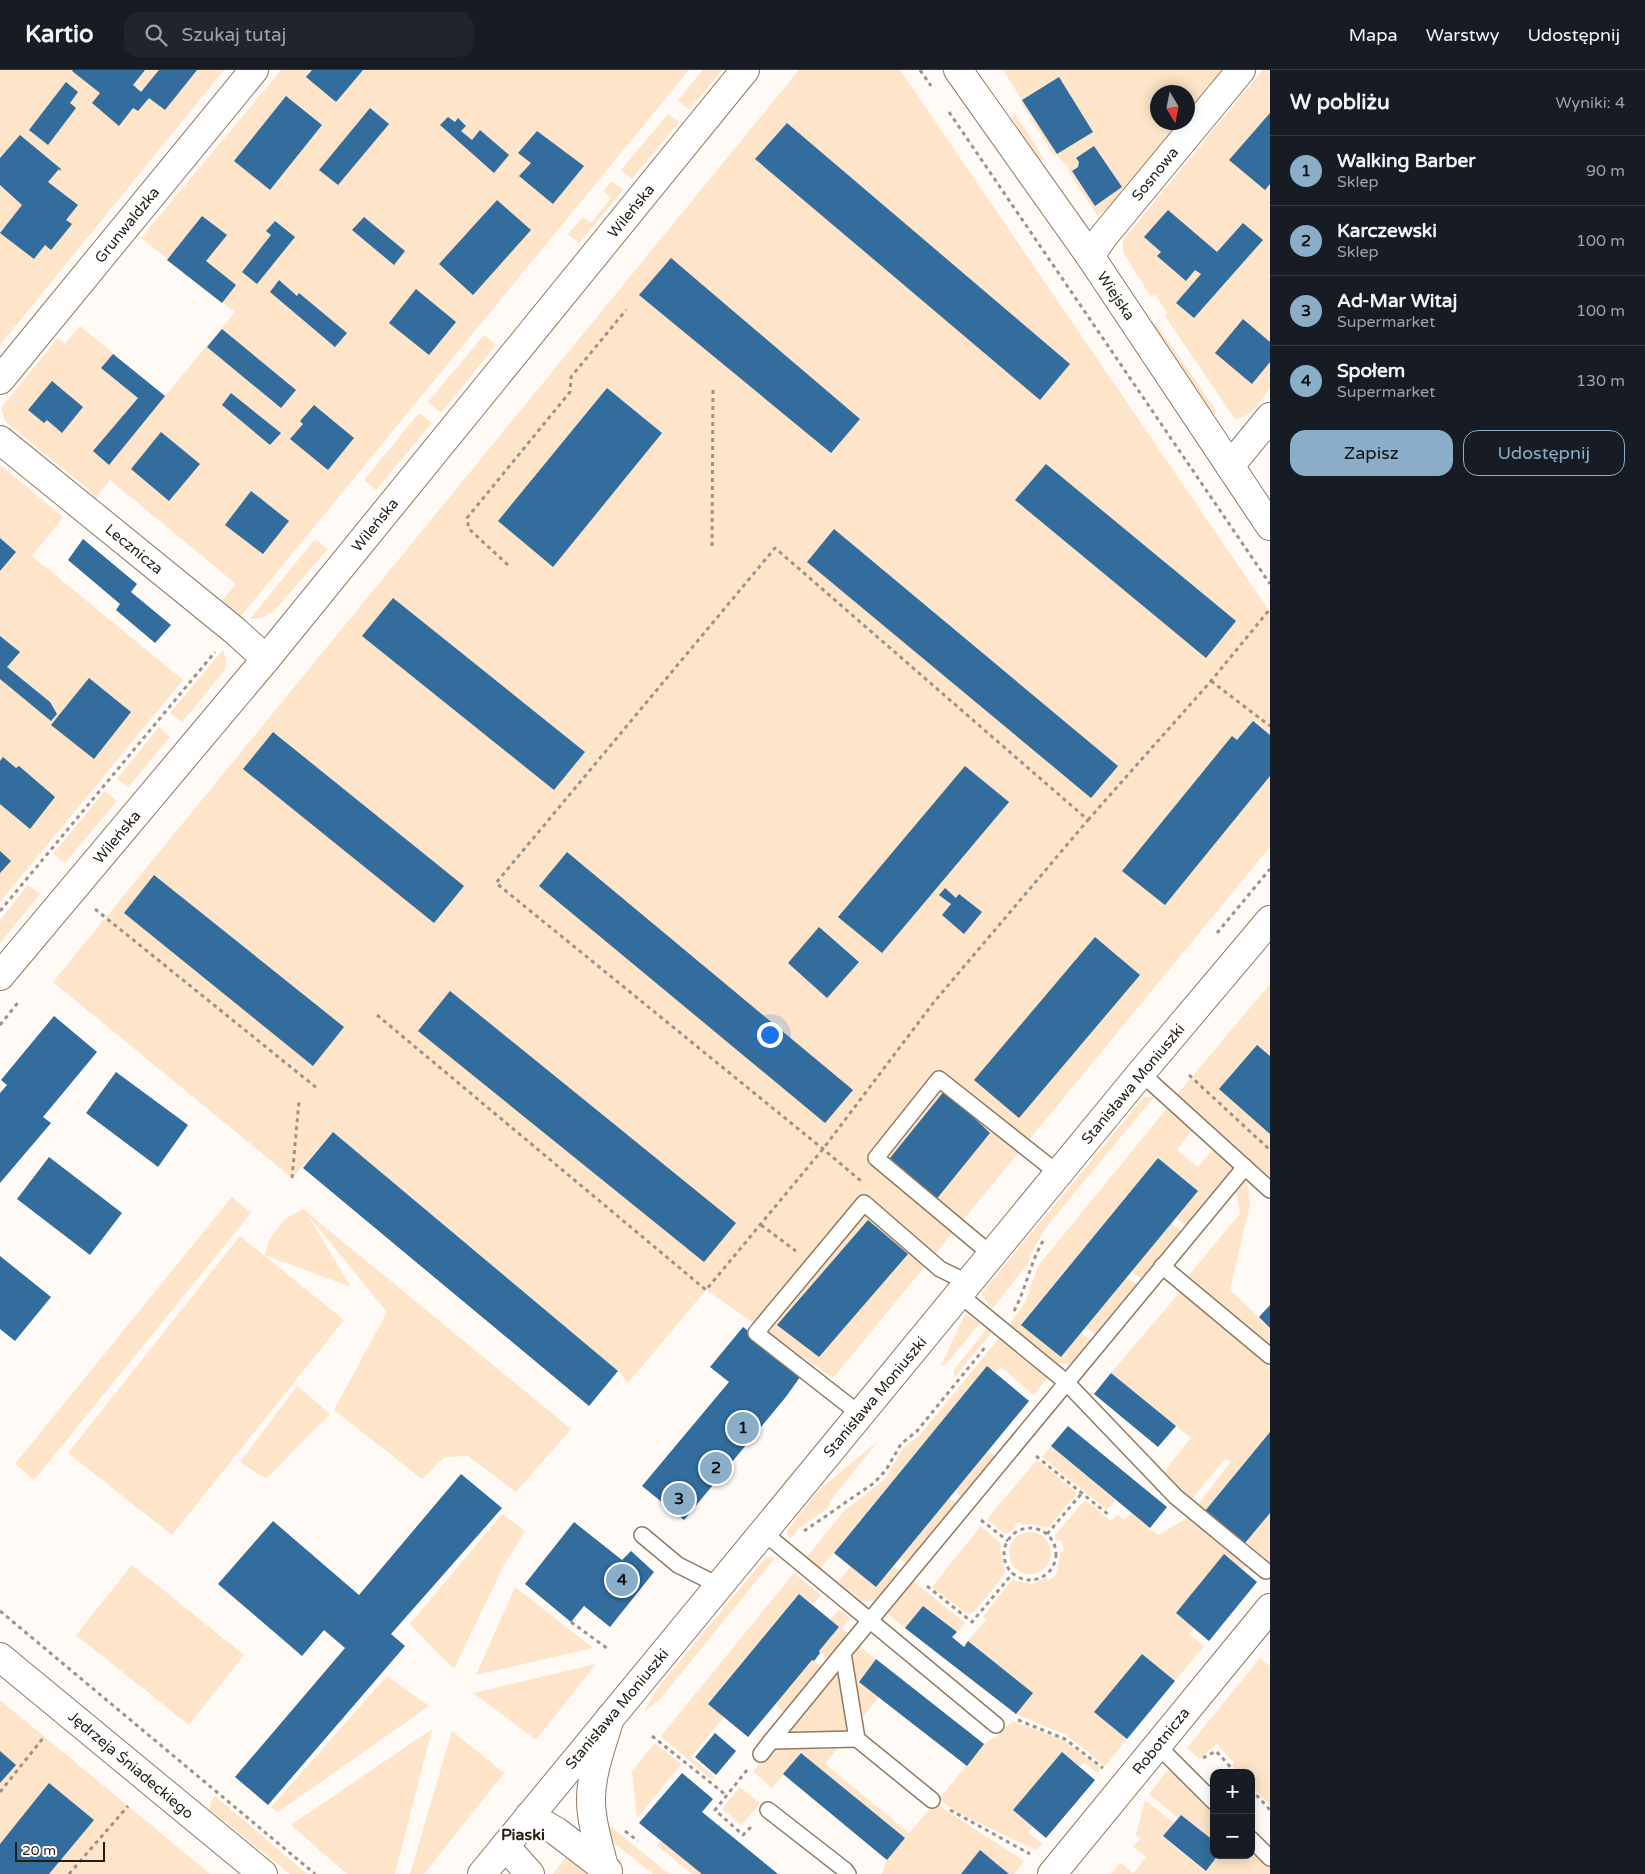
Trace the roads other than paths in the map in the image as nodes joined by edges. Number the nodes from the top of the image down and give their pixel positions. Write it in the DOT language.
graph roads {
  1 [pos="254,70"];
  2 [pos="745,70"];
  3 [pos="958,70"];
  4 [pos="1241,70"];
  5 [pos="1090,256"];
  6 [pos="0,380"];
  7 [pos="1270,417"];
  8 [pos="0,440"];
  9 [pos="1230,466"];
  10 [pos="1270,526"];
  11 [pos="266,658"];
  12 [pos="1270,920"];
  13 [pos="0,976"];
  14 [pos="1141,1073"];
  15 [pos="1245,1167"];
  16 [pos="1059,1174"];
  17 [pos="1270,1190"];
  18 [pos="992,1255"];
  19 [pos="1162,1266"];
  20 [pos="964,1289"];
  21 [pos="1270,1356"];
  22 [pos="1066,1382"];
  23 [pos="861,1415"];
  24 [pos="763,1532"];
  25 [pos="642,1535"];
  26 [pos="1266,1570"];
  27 [pos="720,1586"];
  28 [pos="1270,1608"];
  29 [pos="870,1619"];
  30 [pos="843,1653"];
  31 [pos="0,1657"];
  32 [pos="610,1718"];
  33 [pos="996,1725"];
  34 [pos="857,1738"];
  35 [pos="771,1742"];
  36 [pos="1158,1746"];
  37 [pos="760,1754"];
  38 [pos="1210,1798"];
  39 [pos="932,1800"];
  40 [pos="768,1810"];
  41 [pos="529,1816"];
  42 [pos="1255,1843"];
  43 [pos="505,1846"];
  44 [pos="1270,1858"];
  45 [pos="1045,1866"];
  46 [pos="608,1871"];
  47 [pos="263,1874"];
  48 [pos="482,1874"];
  49 [pos="530,1874"];
  50 [pos="848,1874"];
  1 -- 6 [label="street, Grunwaldzka"];
  2 -- 11 [label="street, Wileńska"];
  3 -- 5 [label="street, Wiejska"];
  4 -- 5 [label="street, Sosnowa"];
  5 -- 9 [label="street, Wiejska"];
  7 -- 9 [label="street"];
  8 -- 11 [label="street, Lecznicza"];
  9 -- 10 [label="street, Wiejska"];
  11 -- 13 [label="street, Wileńska"];
  12 -- 14 [label="street, Stanisława Moniuszki"];
  14 -- 15 [label="lane"];
  14 -- 16 [label="street, Stanisława Moniuszki"];
  15 -- 17 [label="lane"];
  15 -- 19 [label="lane"];
  16 -- 18 [label="street, Stanisława Moniuszki"];
  16 -- 18 [label="lane"];
  18 -- 20 [label="street, Stanisława Moniuszki"];
  19 -- 21 [label="lane"];
  19 -- 22 [label="lane"];
  20 -- 22 [label="lane"];
  20 -- 23 [label="street, Stanisława Moniuszki"];
  20 -- 23 [label="lane"];
  22 -- 26 [label="lane"];
  22 -- 29 [label="lane"];
  23 -- 24 [label="street, Stanisława Moniuszki"];
  24 -- 27 [label="street, Stanisława Moniuszki"];
  24 -- 29 [label="lane"];
  25 -- 27 [label="lane"];
  27 -- 32 [label="street, Stanisława Moniuszki"];
  28 -- 36 [label="street, Robotnicza"];
  29 -- 30 [label="lane"];
  29 -- 33 [label="lane"];
  30 -- 34 [label="lane"];
  30 -- 35 [label="lane"];
  31 -- 47 [label="street, Jędrzeja Śniadeckiego"];
  32 -- 41 [label="street, Stanisława Moniuszki"];
  32 -- 46 [label="street"];
  34 -- 35 [label="lane"];
  34 -- 39 [label="lane"];
  35 -- 37 [label="lane"];
  36 -- 38 [label="lane"];
  36 -- 45 [label="street, Robotnicza"];
  40 -- 50 [label="lane"];
  41 -- 43 [label="street, Stanisława Moniuszki"];
  41 -- 46 [label="street"];
  42 -- 44 [label="lane"];
  43 -- 48 [label="street, Stanisława Moniuszki"];
  43 -- 49 [label="street"];
}
